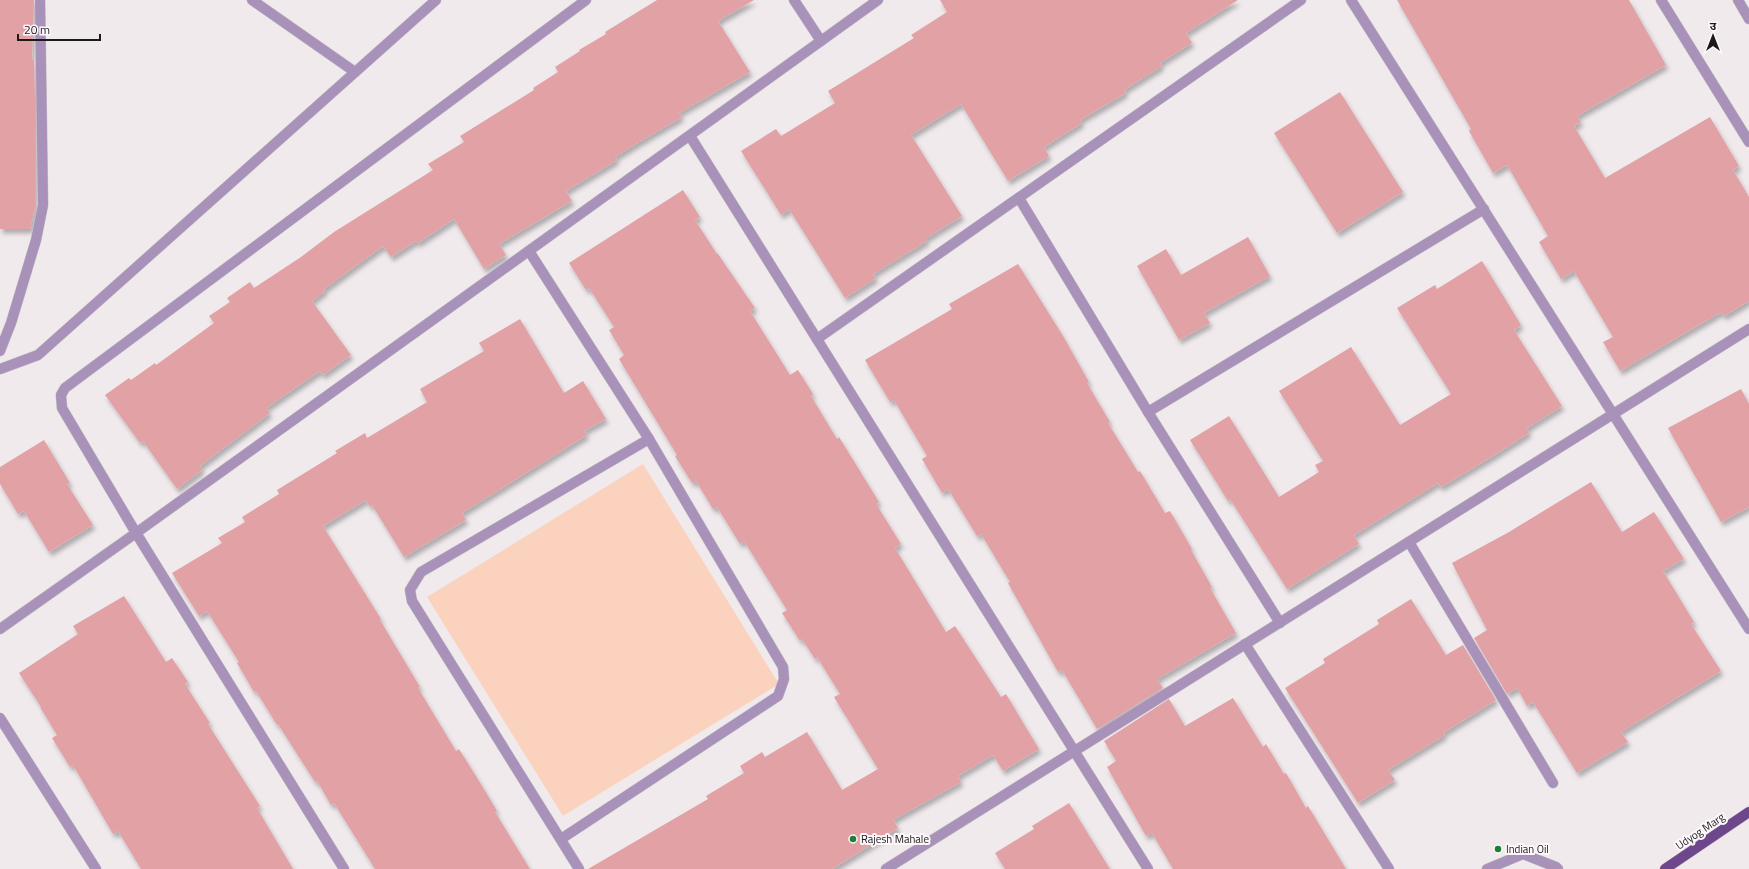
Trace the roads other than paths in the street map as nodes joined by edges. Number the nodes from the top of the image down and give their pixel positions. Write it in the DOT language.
graph roads {
  1 [pos="40,0"];
  2 [pos="252,0"];
  3 [pos="436,0"];
  4 [pos="586,0"];
  5 [pos="794,0"];
  6 [pos="878,0"];
  7 [pos="1301,0"];
  8 [pos="1351,0"];
  9 [pos="1661,0"];
  10 [pos="1738,0"];
  11 [pos="1749,19"];
  12 [pos="821,41"];
  13 [pos="355,72"];
  14 [pos="690,136"];
  15 [pos="1749,142"];
  16 [pos="1019,198"];
  17 [pos="1484,209"];
  18 [pos="530,251"];
  19 [pos="1749,329"];
  20 [pos="817,339"];
  21 [pos="0,352"];
  22 [pos="0,368"];
  23 [pos="1148,412"];
  24 [pos="1613,414"];
  25 [pos="648,439"];
  26 [pos="136,533"];
  27 [pos="1409,542"];
  28 [pos="1280,623"];
  29 [pos="0,629"];
  30 [pos="1749,629"];
  31 [pos="1245,644"];
  32 [pos="0,718"];
  33 [pos="1074,751"];
  34 [pos="1553,783"];
  35 [pos="1749,812"];
  36 [pos="561,840"];
  37 [pos="96,869"];
  38 [pos="344,869"];
  39 [pos="579,869"];
  40 [pos="886,869"];
  41 [pos="1148,869"];
  42 [pos="1389,869"];
  43 [pos="1487,869"];
  44 [pos="1558,869"];
  45 [pos="1665,869"];
  1 -- 21 [label="street"];
  2 -- 13 [label="street"];
  3 -- 13 [label="street"];
  4 -- 26 [label="street"];
  5 -- 12 [label="street"];
  6 -- 12 [label="street"];
  7 -- 16 [label="street"];
  8 -- 17 [label="street"];
  9 -- 15 [label="street"];
  10 -- 11 [label="street"];
  12 -- 14 [label="street"];
  13 -- 22 [label="street"];
  14 -- 18 [label="street"];
  14 -- 20 [label="street"];
  16 -- 20 [label="street"];
  16 -- 23 [label="street"];
  17 -- 23 [label="street"];
  17 -- 24 [label="street"];
  18 -- 25 [label="street"];
  18 -- 26 [label="street"];
  19 -- 24 [label="street"];
  20 -- 33 [label="street"];
  23 -- 28 [label="street"];
  24 -- 27 [label="street"];
  24 -- 30 [label="street"];
  25 -- 36 [label="street"];
  25 -- 36 [label="street"];
  26 -- 29 [label="street"];
  26 -- 38 [label="street"];
  27 -- 28 [label="street"];
  27 -- 34 [label="street"];
  28 -- 31 [label="street"];
  31 -- 33 [label="street"];
  31 -- 42 [label="street"];
  32 -- 37 [label="street"];
  33 -- 40 [label="street"];
  33 -- 41 [label="street"];
  35 -- 45 [label="main road, Udyog Marg"];
  36 -- 39 [label="street"];
  43 -- 44 [label="street"];
}
